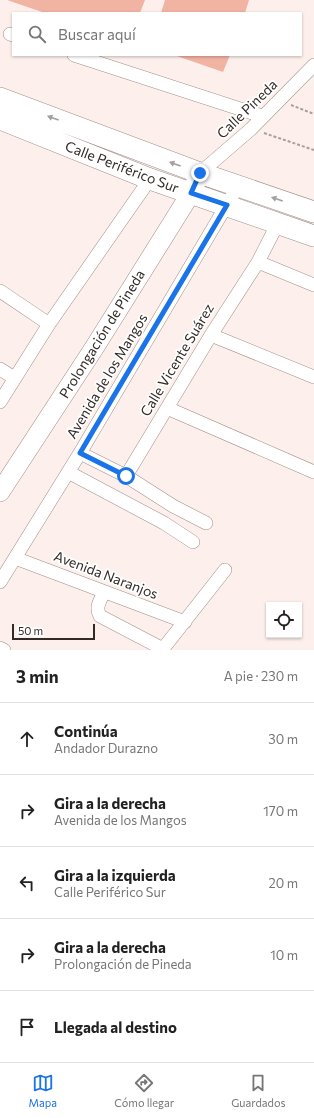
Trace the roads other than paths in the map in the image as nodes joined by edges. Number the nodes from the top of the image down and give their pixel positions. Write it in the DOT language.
graph roads {
  1 [pos="77,56"];
  2 [pos="314,66"];
  3 [pos="0,98"];
  4 [pos="262,116"];
  5 [pos="0,119"];
  6 [pos="200,173"];
  7 [pos="150,180"];
  8 [pos="238,186"];
  9 [pos="191,193"];
  10 [pos="227,205"];
  11 [pos="314,212"];
  12 [pos="278,224"];
  13 [pos="314,236"];
  14 [pos="258,262"];
  15 [pos="314,285"];
  16 [pos="0,291"];
  17 [pos="49,324"];
  18 [pos="210,335"];
  19 [pos="0,369"];
  20 [pos="314,377"];
  21 [pos="14,378"];
  22 [pos="0,402"];
  23 [pos="167,408"];
  24 [pos="80,453"];
  25 [pos="68,472"];
  26 [pos="314,472"];
  27 [pos="126,476"];
  28 [pos="0,492"];
  29 [pos="173,506"];
  30 [pos="164,523"];
  31 [pos="206,523"];
  32 [pos="194,542"];
  33 [pos="16,558"];
  34 [pos="225,570"];
  35 [pos="0,582"];
  36 [pos="104,592"];
  37 [pos="185,622"];
  38 [pos="0,648"];
  39 [pos="163,649"];
  40 [pos="4,650"];
  1 -- 4 [label="street"];
  2 -- 4 [label="street, Calle Pineda"];
  6 -- 3 [label="main road, Calle Periférico Sur, one-way"];
  4 -- 6 [label="street, Calle Pineda"];
  5 -- 7 [label="main road, Calle Periférico Sur"];
  6 -- 8 [label="main road, Calle Periférico Sur"];
  6 -- 9 [label="street, Prolongación de Pineda"];
  7 -- 9 [label="main road, Calle Periférico Sur"];
  7 -- 17 [label="street"];
  8 -- 10 [label="street, Avenida de los Mangos"];
  11 -- 8 [label="main road, Calle Periférico Sur, one-way"];
  9 -- 10 [label="main road, Calle Periférico Sur"];
  9 -- 28 [label="street, Prolongación de Pineda"];
  10 -- 12 [label="main road, Calle Periférico Sur"];
  10 -- 24 [label="street, Avenida de los Mangos"];
  12 -- 13 [label="main road, Calle Periférico Sur"];
  12 -- 14 [label="street, Calle Vicente Suárez"];
  14 -- 15 [label="street"];
  14 -- 18 [label="street, Calle Vicente Suárez"];
  16 -- 17 [label="street"];
  17 -- 21 [label="street"];
  18 -- 20 [label="street"];
  18 -- 23 [label="street, Calle Vicente Suárez"];
  19 -- 21 [label="street"];
  21 -- 22 [label="street"];
  23 -- 26 [label="street"];
  23 -- 27 [label="street, Calle Vicente Suárez"];
  24 -- 25 [label="street, Avenida de los Mangos"];
  24 -- 27 [label="street"];
  25 -- 30 [label="street"];
  25 -- 33 [label="street, Avenida de los Mangos"];
  27 -- 29 [label="street"];
  29 -- 30 [label="street"];
  29 -- 31 [label="street"];
  30 -- 32 [label="street"];
  33 -- 35 [label="street, Avenida de los Mangos"];
  33 -- 36 [label="street, Avenida Naranjos"];
  34 -- 37 [label="street"];
  36 -- 37 [label="street, Avenida Naranjos"];
  36 -- 39 [label="street"];
  37 -- 39 [label="street"];
  38 -- 40 [label="street"];
}
